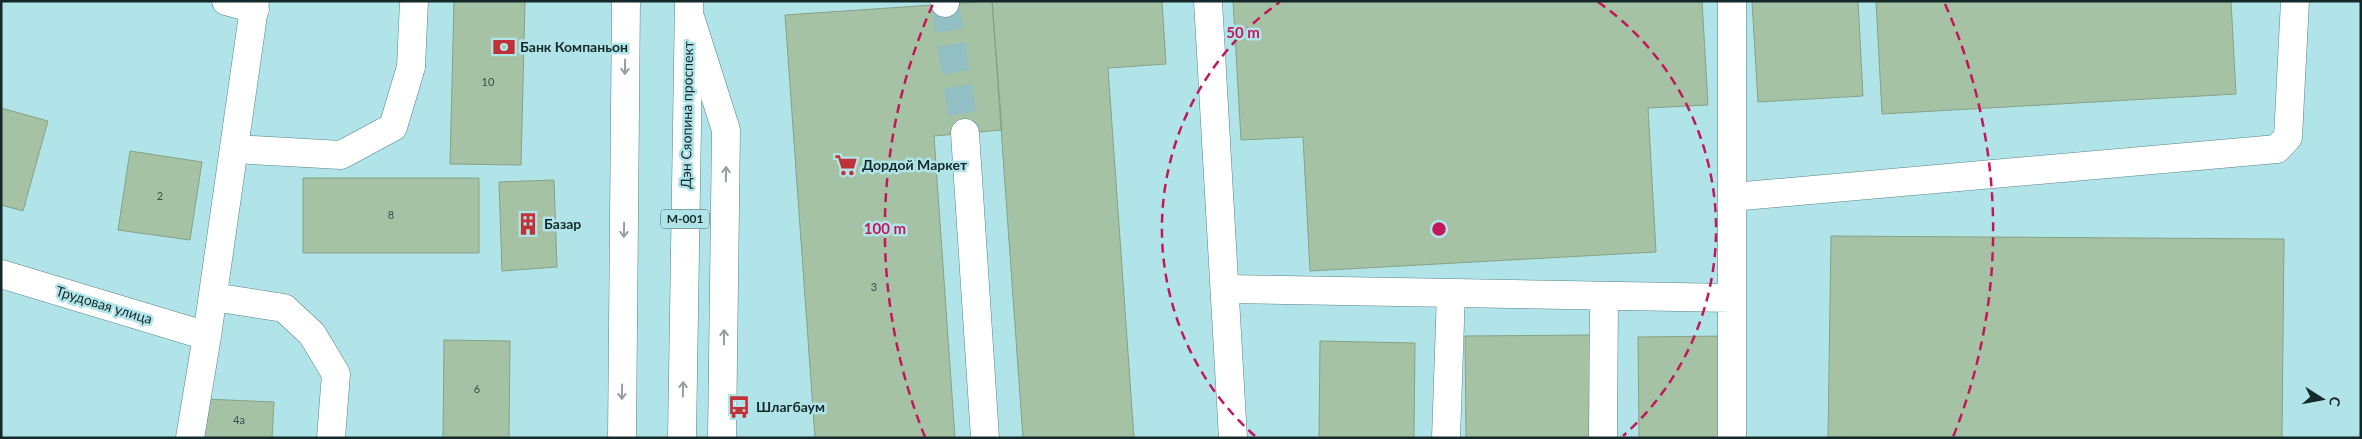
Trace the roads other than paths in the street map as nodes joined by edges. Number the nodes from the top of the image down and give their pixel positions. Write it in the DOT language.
graph roads {
  1 [pos="226,1"];
  2 [pos="414,1"];
  3 [pos="626,1"];
  4 [pos="1208,1"];
  5 [pos="1732,1"];
  6 [pos="2295,1"];
  7 [pos="255,5"];
  8 [pos="689,6"];
  9 [pos="965,133"];
  10 [pos="234,149"];
  11 [pos="1732,196"];
  12 [pos="1,274"];
  13 [pos="1226,289"];
  14 [pos="1451,293"];
  15 [pos="1604,296"];
  16 [pos="213,297"];
  17 [pos="1732,298"];
  18 [pos="207,336"];
  19 [pos="190,438"];
  20 [pos="331,438"];
  21 [pos="622,438"];
  22 [pos="682,438"];
  23 [pos="722,438"];
  24 [pos="985,438"];
  25 [pos="1234,438"];
  26 [pos="1446,438"];
  27 [pos="1603,438"];
  28 [pos="1732,438"];
  1 -- 7 [label="street"];
  2 -- 10 [label="street"];
  3 -- 21 [label="street, one-way"];
  4 -- 13 [label="street"];
  5 -- 11 [label="street"];
  6 -- 11 [label="street"];
  7 -- 10 [label="street"];
  22 -- 8 [label="street, Дэн Сяопина проспект / M-001, one-way"];
  23 -- 8 [label="street, one-way"];
  9 -- 24 [label="street"];
  10 -- 16 [label="street"];
  11 -- 17 [label="street"];
  12 -- 18 [label="street, Трудовая улица"];
  13 -- 14 [label="street"];
  13 -- 25 [label="street"];
  14 -- 15 [label="street"];
  14 -- 26 [label="street"];
  15 -- 17 [label="street"];
  15 -- 27 [label="street"];
  16 -- 18 [label="street"];
  16 -- 20 [label="street"];
  17 -- 28 [label="street"];
  18 -- 19 [label="street"];
}
